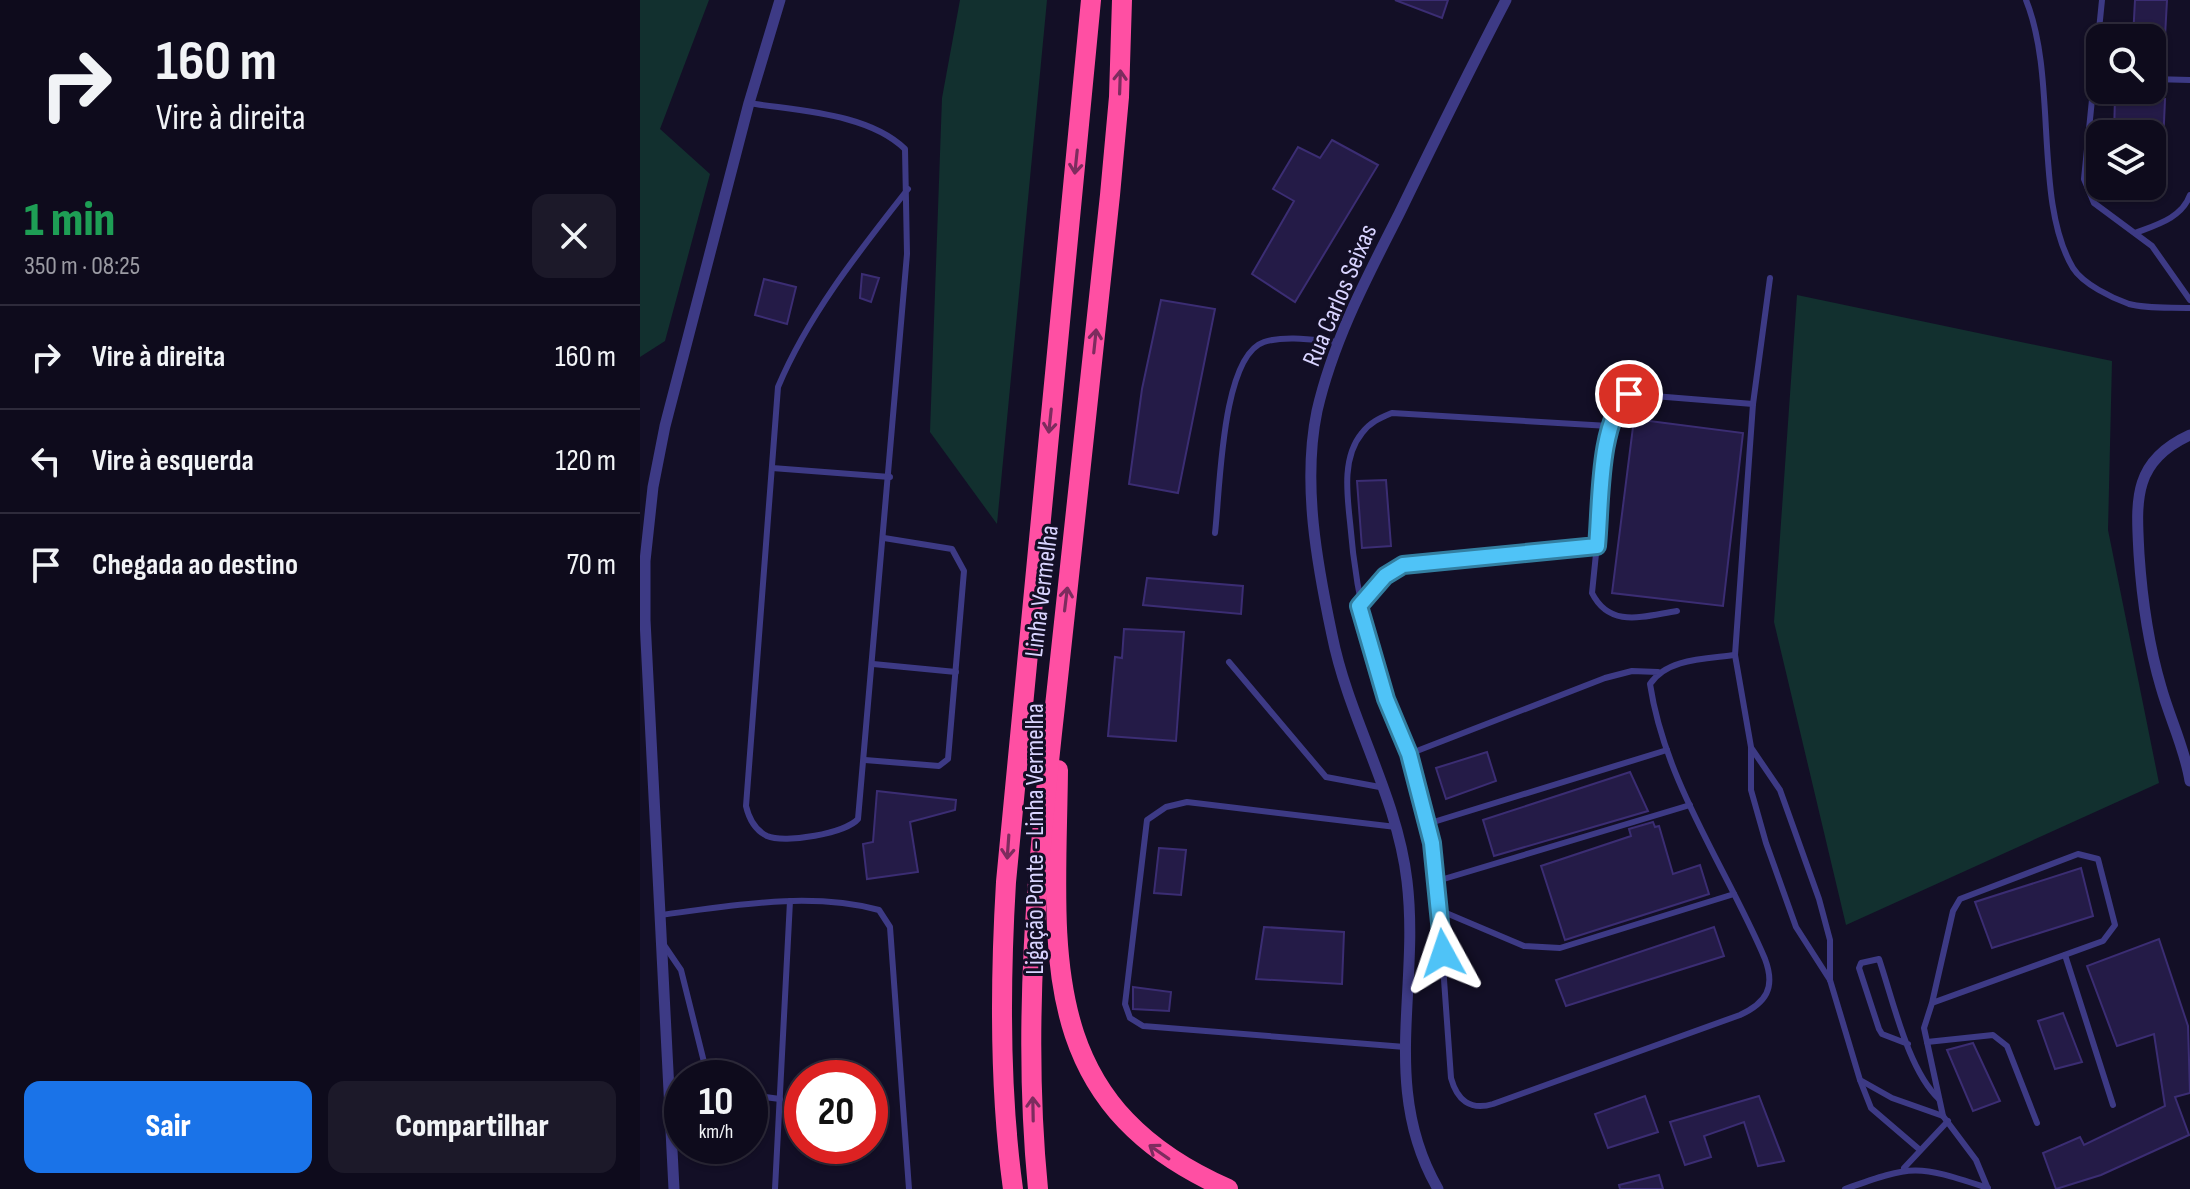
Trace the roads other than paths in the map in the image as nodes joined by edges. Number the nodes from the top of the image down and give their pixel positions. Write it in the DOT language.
graph roads {
  1 [pos="780,0"];
  2 [pos="1091,0"];
  3 [pos="1122,0"];
  4 [pos="1506,0"];
  5 [pos="2026,0"];
  6 [pos="2102,0"];
  7 [pos="2101,24"];
  8 [pos="2166,79"];
  9 [pos="2190,80"];
  10 [pos="749,103"];
  11 [pos="2094,104"];
  12 [pos="908,189"];
  13 [pos="2190,195"];
  14 [pos="2189,203"];
  15 [pos="2135,233"];
  16 [pos="1770,278"];
  17 [pos="2190,300"];
  18 [pos="2190,308"];
  19 [pos="1338,342"];
  20 [pos="1753,404"];
  21 [pos="1609,426"];
  22 [pos="2190,435"];
  23 [pos="772,468"];
  24 [pos="890,477"];
  25 [pos="1215,533"];
  26 [pos="884,538"];
  27 [pos="1597,546"];
  28 [pos="1359,606"];
  29 [pos="1677,611"];
  30 [pos="1735,655"];
  31 [pos="1060,656"];
  32 [pos="1229,662"];
  33 [pos="873,664"];
  34 [pos="956,672"];
  35 [pos="1658,672"];
  36 [pos="1751,747"];
  37 [pos="1667,750"];
  38 [pos="1409,754"];
  39 [pos="865,760"];
  40 [pos="2190,781"];
  41 [pos="1385,788"];
  42 [pos="1690,805"];
  43 [pos="1427,824"];
  44 [pos="1396,827"];
  45 [pos="1437,881"];
  46 [pos="1734,894"];
  47 [pos="790,901"];
  48 [pos="1439,910"];
  49 [pos="660,915"];
  50 [pos="662,942"];
  51 [pos="2065,955"];
  52 [pos="1830,980"];
  53 [pos="1932,1003"];
  54 [pos="1927,1042"];
  55 [pos="1908,1044"];
  56 [pos="1405,1047"];
  57 [pos="704,1060"];
  58 [pos="1860,1080"];
  59 [pos="768,1097"];
  60 [pos="780,1099"];
  61 [pos="1940,1100"];
  62 [pos="2113,1105"];
  63 [pos="1946,1118"];
  64 [pos="2037,1123"];
  65 [pos="1920,1150"];
  66 [pos="1903,1169"];
  67 [pos="674,1189"];
  68 [pos="775,1189"];
  69 [pos="909,1189"];
  70 [pos="1013,1189"];
  71 [pos="1038,1189"];
  72 [pos="1228,1189"];
  73 [pos="1438,1189"];
  74 [pos="1845,1189"];
  75 [pos="1988,1189"];
  1 -- 10 [label="street"];
  2 -- 70 [label="highway, Linha Vermelha, one-way"];
  31 -- 3 [label="highway, Linha Vermelha, one-way"];
  4 -- 19 [label="street, Rua Carlos Seixas"];
  5 -- 18 [label="lane"];
  6 -- 7 [label="lane"];
  8 -- 9 [label="lane"];
  10 -- 12 [label="lane"];
  10 -- 49 [label="street"];
  11 -- 15 [label="lane"];
  12 -- 23 [label="lane"];
  12 -- 24 [label="lane"];
  13 -- 14 [label="lane"];
  14 -- 15 [label="lane"];
  15 -- 17 [label="lane"];
  16 -- 20 [label="lane"];
  19 -- 25 [label="lane"];
  19 -- 41 [label="street, Rua Carlos Seixas"];
  20 -- 21 [label="lane"];
  20 -- 30 [label="lane"];
  21 -- 27 [label="lane"];
  21 -- 28 [label="lane"];
  22 -- 40 [label="street"];
  23 -- 24 [label="lane"];
  23 -- 39 [label="lane"];
  24 -- 26 [label="lane"];
  26 -- 33 [label="lane"];
  26 -- 34 [label="lane"];
  27 -- 28 [label="lane"];
  27 -- 29 [label="lane"];
  28 -- 38 [label="lane"];
  30 -- 35 [label="lane"];
  30 -- 36 [label="lane"];
  71 -- 31 [label="highway, Linha Vermelha, one-way"];
  72 -- 31 [label="highway, Ligação Ponte - Linha Vermelha, one-way"];
  32 -- 41 [label="lane"];
  33 -- 34 [label="lane"];
  33 -- 39 [label="lane"];
  34 -- 39 [label="lane"];
  35 -- 37 [label="lane"];
  35 -- 38 [label="lane"];
  36 -- 52 [label="lane"];
  36 -- 52 [label="lane"];
  37 -- 42 [label="lane"];
  37 -- 43 [label="lane"];
  38 -- 43 [label="lane"];
  41 -- 44 [label="street, Rua Carlos Seixas"];
  42 -- 45 [label="lane"];
  42 -- 46 [label="lane"];
  43 -- 45 [label="lane"];
  44 -- 56 [label="street, Rua Carlos Seixas"];
  44 -- 56 [label="lane"];
  45 -- 48 [label="lane"];
  46 -- 48 [label="lane"];
  46 -- 48 [label="lane"];
  47 -- 49 [label="lane"];
  47 -- 60 [label="lane"];
  47 -- 69 [label="lane"];
  49 -- 50 [label="street"];
  50 -- 57 [label="lane"];
  50 -- 67 [label="street"];
  51 -- 53 [label="lane"];
  51 -- 53 [label="lane"];
  51 -- 62 [label="lane"];
  52 -- 58 [label="lane"];
  53 -- 54 [label="lane"];
  54 -- 61 [label="lane"];
  54 -- 64 [label="lane"];
  55 -- 55 [label="lane"];
  55 -- 61 [label="lane"];
  56 -- 73 [label="street, Rua Carlos Seixas"];
  58 -- 63 [label="lane"];
  58 -- 65 [label="lane"];
  59 -- 60 [label="lane"];
  60 -- 68 [label="lane"];
  61 -- 63 [label="lane"];
  63 -- 65 [label="lane"];
  63 -- 75 [label="lane"];
  65 -- 66 [label="lane"];
  66 -- 74 [label="lane"];
  66 -- 75 [label="lane"];
}
